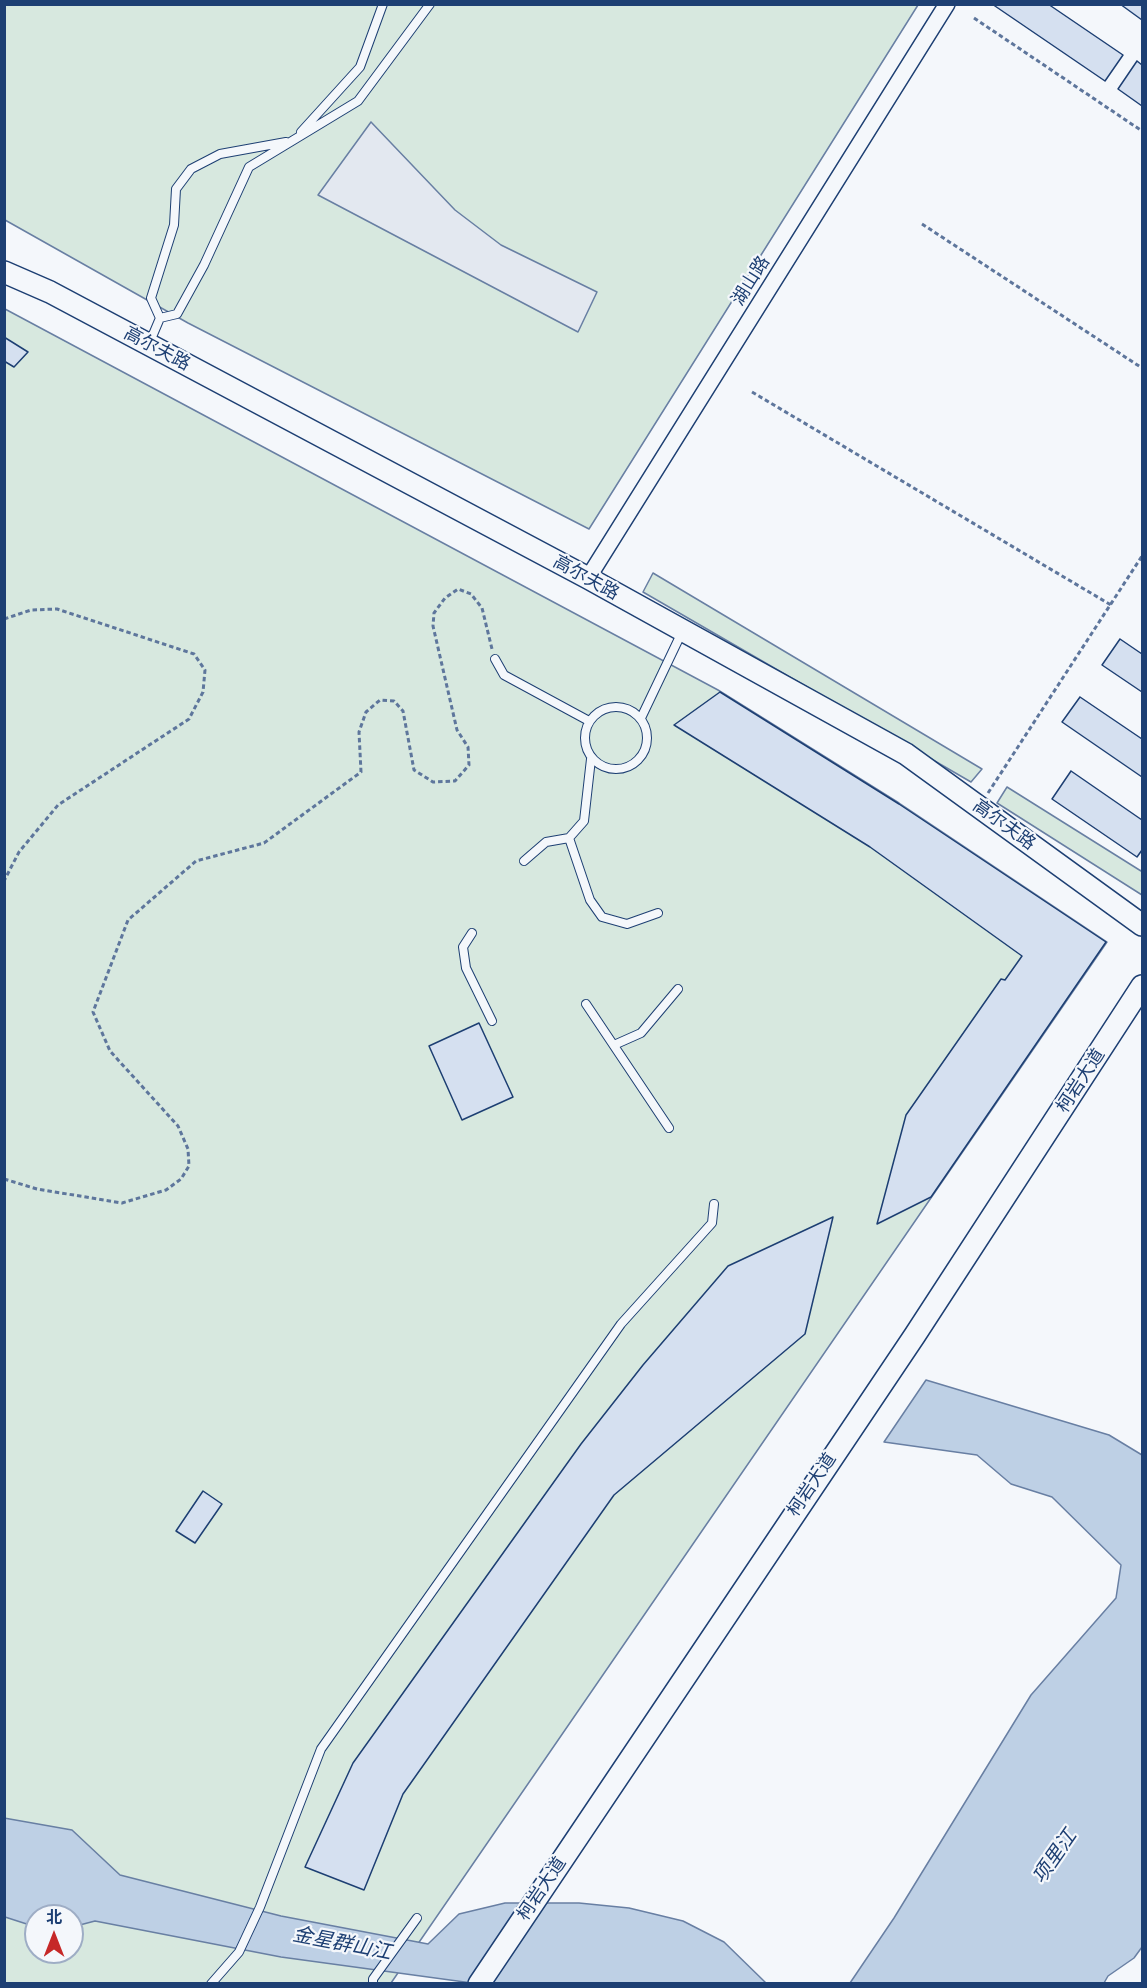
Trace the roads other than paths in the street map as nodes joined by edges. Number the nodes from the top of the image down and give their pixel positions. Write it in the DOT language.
graph roads {
  1 [pos="383,4"];
  2 [pos="430,4"];
  3 [pos="947,4"];
  4 [pos="294,140"];
  5 [pos="4,272"];
  6 [pos="159,318"];
  7 [pos="149,344"];
  8 [pos="588,578"];
  9 [pos="683,631"];
  10 [pos="495,659"];
  11 [pos="641,718"];
  12 [pos="588,721"];
  13 [pos="591,759"];
  14 [pos="569,838"];
  15 [pos="524,861"];
  16 [pos="658,914"];
  17 [pos="1143,925"];
  18 [pos="472,933"];
  19 [pos="1143,986"];
  20 [pos="678,989"];
  21 [pos="586,1004"];
  22 [pos="492,1021"];
  23 [pos="614,1045"];
  24 [pos="669,1128"];
  25 [pos="714,1204"];
  26 [pos="417,1918"];
  27 [pos="212,1983"];
  28 [pos="373,1983"];
  29 [pos="479,1983"];
  1 -- 4 [label="lane"];
  2 -- 4 [label="lane"];
  3 -- 8 [label="street, 湖山路"];
  4 -- 6 [label="lane"];
  4 -- 6 [label="lane"];
  5 -- 7 [label="street, 高尔夫路"];
  6 -- 7 [label="lane"];
  7 -- 8 [label="street, 高尔夫路"];
  8 -- 9 [label="street, 高尔夫路"];
  9 -- 11 [label="lane"];
  9 -- 17 [label="street, 高尔夫路"];
  10 -- 12 [label="lane"];
  11 -- 12 [label="lane"];
  11 -- 13 [label="lane"];
  12 -- 13 [label="lane"];
  13 -- 14 [label="lane"];
  14 -- 15 [label="lane"];
  14 -- 16 [label="lane"];
  18 -- 22 [label="lane"];
  19 -- 29 [label="street, 柯岩大道"];
  20 -- 23 [label="lane"];
  21 -- 23 [label="lane"];
  23 -- 24 [label="lane"];
  25 -- 27 [label="lane"];
  26 -- 28 [label="lane"];
}
